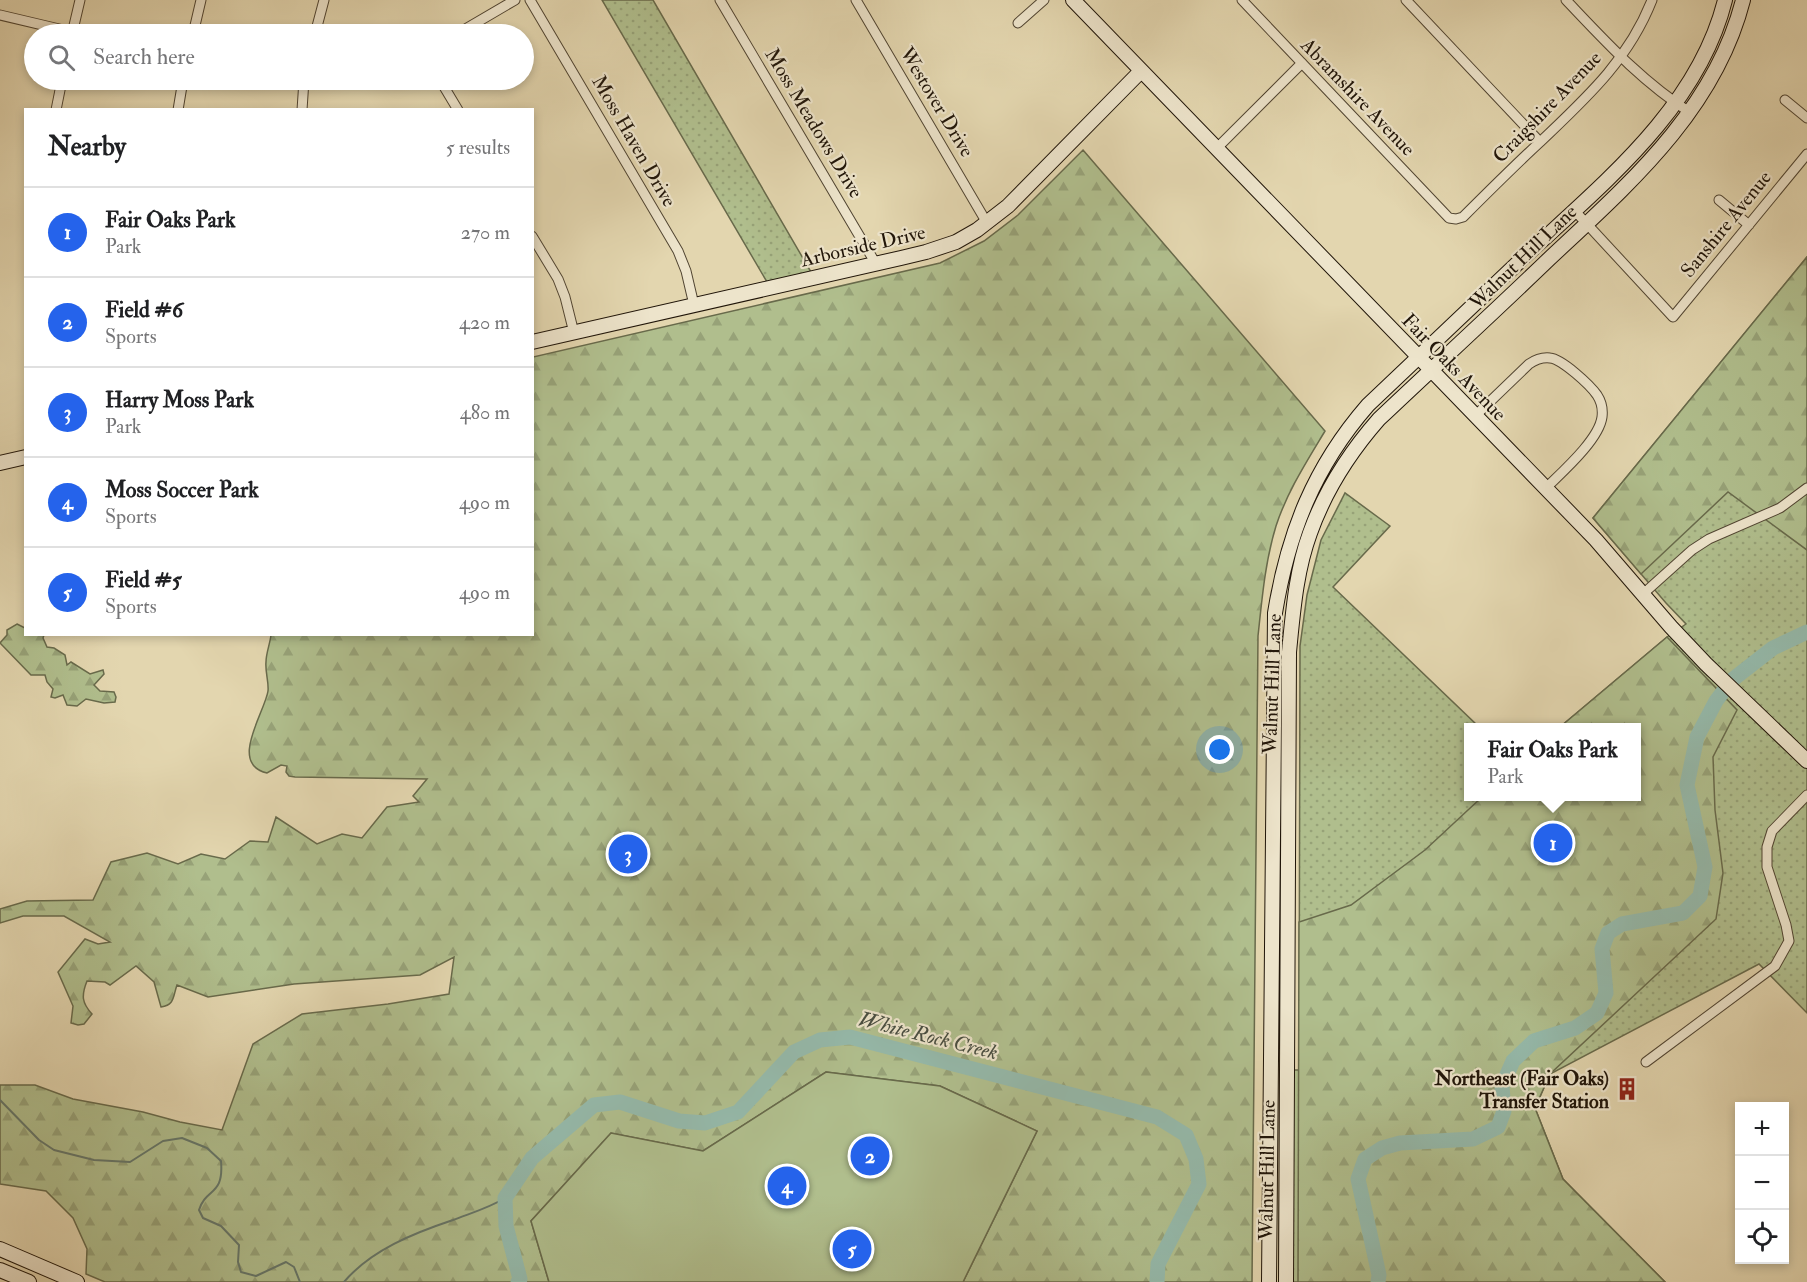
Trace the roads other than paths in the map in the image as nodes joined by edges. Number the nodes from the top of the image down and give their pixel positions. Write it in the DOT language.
graph roads {
  1 [pos="80,0"];
  2 [pos="201,0"];
  3 [pos="324,0"];
  4 [pos="515,0"];
  5 [pos="530,0"];
  6 [pos="720,0"];
  7 [pos="856,0"];
  8 [pos="1044,0"];
  9 [pos="1073,0"];
  10 [pos="1242,0"];
  11 [pos="1406,0"];
  12 [pos="1566,0"];
  13 [pos="1652,0"];
  14 [pos="1725,0"];
  15 [pos="1743,0"];
  16 [pos="0,15"];
  17 [pos="1018,23"];
  18 [pos="36,24"];
  19 [pos="74,24"];
  20 [pos="195,24"];
  21 [pos="318,24"];
  22 [pos="474,24"];
  23 [pos="1621,57"];
  24 [pos="1302,63"];
  25 [pos="1141,71"];
  26 [pos="60,90"];
  27 [pos="181,90"];
  28 [pos="303,90"];
  29 [pos="446,90"];
  30 [pos="1785,100"];
  31 [pos="1676,104"];
  32 [pos="56,108"];
  33 [pos="178,108"];
  34 [pos="302,108"];
  35 [pos="457,108"];
  36 [pos="1691,113"];
  37 [pos="1807,118"];
  38 [pos="1540,142"];
  39 [pos="1217,148"];
  40 [pos="1807,154"];
  41 [pos="1719,200"];
  42 [pos="1574,210"];
  43 [pos="1449,218"];
  44 [pos="987,223"];
  45 [pos="1586,224"];
  46 [pos="1749,225"];
  47 [pos="534,239"];
  48 [pos="876,264"];
  49 [pos="694,305"];
  50 [pos="574,333"];
  51 [pos="534,342"];
  52 [pos="1419,358"];
  53 [pos="1432,370"];
  54 [pos="1475,416"];
  55 [pos="24,457"];
  56 [pos="0,463"];
  57 [pos="1807,488"];
  58 [pos="1545,489"];
  59 [pos="1643,594"];
  60 [pos="1807,761"];
  61 [pos="1807,795"];
  62 [pos="1646,1062"];
  63 [pos="0,1250"];
  64 [pos="0,1270"];
  65 [pos="62,1279"];
  66 [pos="29,1282"];
  67 [pos="77,1282"];
  68 [pos="1269,1282"];
  69 [pos="1286,1282"];
  1 -- 19 [label="street"];
  2 -- 20 [label="street"];
  3 -- 21 [label="street"];
  4 -- 22 [label="street"];
  5 -- 49 [label="street, Moss Haven Drive"];
  6 -- 48 [label="street, Moss Meadows Drive"];
  7 -- 44 [label="street, Westover Drive"];
  8 -- 17 [label="street"];
  9 -- 25 [label="main road, Fair Oaks Avenue"];
  10 -- 24 [label="street, Abramshire Avenue"];
  11 -- 38 [label="street"];
  12 -- 23 [label="street"];
  13 -- 23 [label="street, Craigshire Avenue"];
  14 -- 31 [label="main road, Walnut Hill Lane"];
  15 -- 36 [label="main road, Walnut Hill Lane"];
  16 -- 18 [label="street"];
  23 -- 31 [label="street"];
  23 -- 38 [label="street, Craigshire Avenue"];
  24 -- 39 [label="street"];
  24 -- 43 [label="street, Abramshire Avenue"];
  25 -- 39 [label="main road, Fair Oaks Avenue"];
  25 -- 44 [label="main road, Arborside Drive"];
  26 -- 32 [label="street"];
  27 -- 33 [label="street"];
  28 -- 34 [label="street"];
  29 -- 35 [label="street"];
  30 -- 37 [label="street"];
  31 -- 36 [label="street"];
  31 -- 42 [label="main road, Walnut Hill Lane"];
  36 -- 45 [label="main road, Walnut Hill Lane"];
  38 -- 43 [label="street, Craigshire Avenue"];
  39 -- 52 [label="main road, Fair Oaks Avenue"];
  40 -- 46 [label="street, Sanshire Avenue"];
  41 -- 46 [label="street"];
  42 -- 45 [label="street"];
  42 -- 52 [label="main road, Walnut Hill Lane"];
  44 -- 48 [label="main road, Arborside Drive"];
  45 -- 46 [label="street, Sanshire Avenue"];
  45 -- 53 [label="main road, Walnut Hill Lane"];
  47 -- 50 [label="street"];
  48 -- 49 [label="main road, Arborside Drive"];
  49 -- 50 [label="main road, Arborside Drive"];
  50 -- 51 [label="main road, Arborside Drive"];
  52 -- 53 [label="main road, Fair Oaks Avenue"];
  52 -- 68 [label="main road, Walnut Hill Lane"];
  53 -- 54 [label="main road, Fair Oaks Avenue"];
  53 -- 69 [label="main road, Walnut Hill Lane"];
  54 -- 58 [label="main road, Fair Oaks Avenue"];
  54 -- 58 [label="street"];
  55 -- 56 [label="main road"];
  57 -- 59 [label="street"];
  58 -- 59 [label="main road, Fair Oaks Avenue"];
  59 -- 60 [label="main road, Fair Oaks Avenue"];
  61 -- 62 [label="street"];
  63 -- 65 [label="main road"];
  64 -- 66 [label="main road"];
  65 -- 67 [label="main road"];
}
